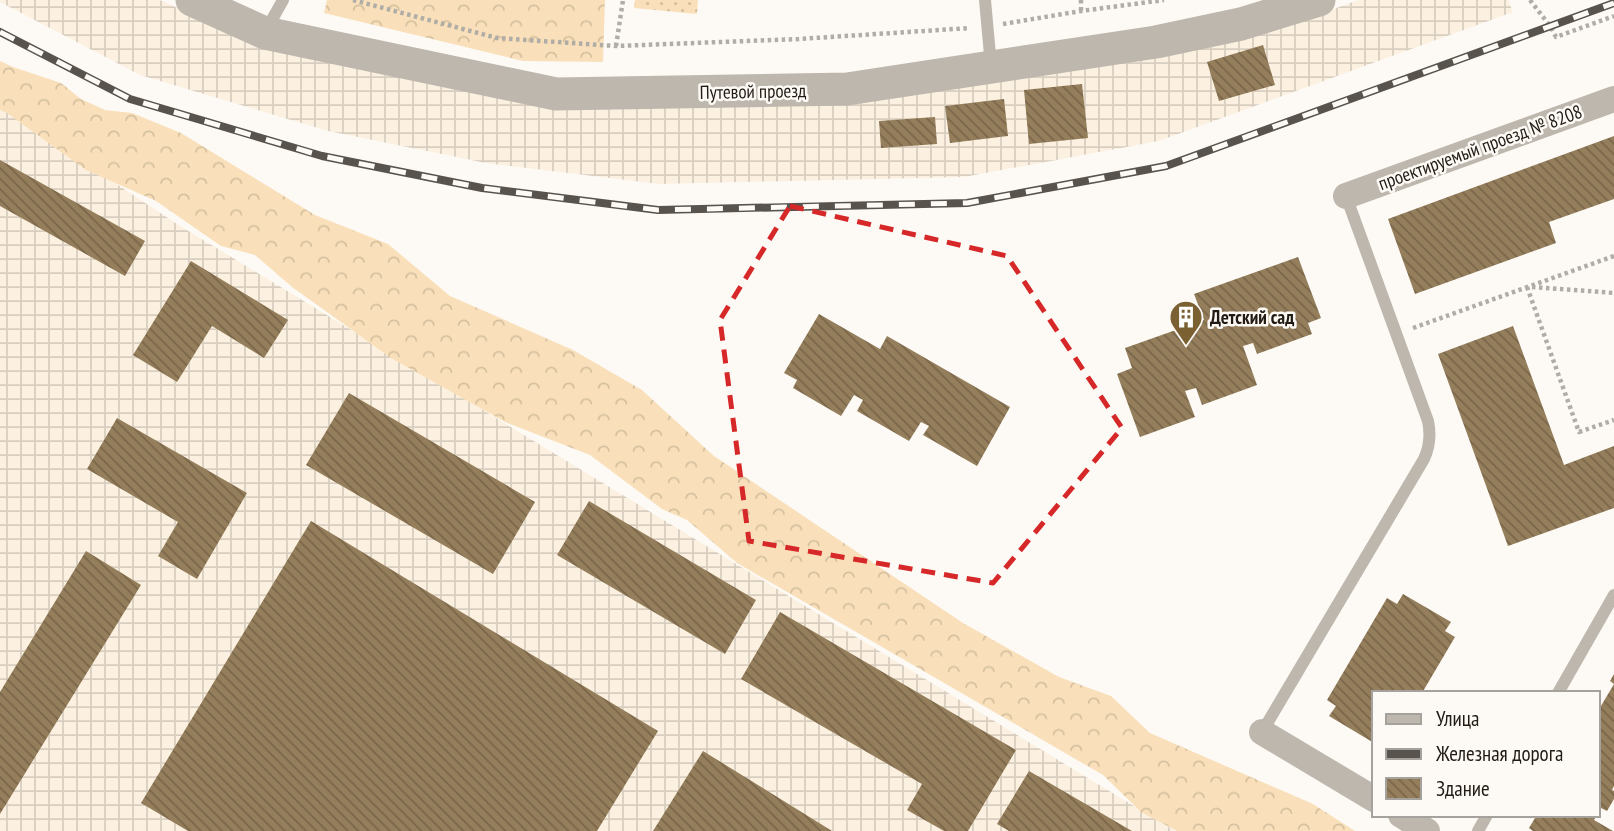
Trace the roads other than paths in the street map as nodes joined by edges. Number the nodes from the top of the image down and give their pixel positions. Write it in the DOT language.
graph roads {
  1 [pos="192,0"];
  2 [pos="283,0"];
  3 [pos="985,0"];
  4 [pos="1318,0"];
  5 [pos="265,33"];
  6 [pos="992,68"];
  7 [pos="1614,99"];
  8 [pos="1346,196"];
  9 [pos="1614,595"];
  10 [pos="1559,691"];
  11 [pos="1262,732"];
  12 [pos="1372,798"];
  13 [pos="1404,817"];
  14 [pos="1427,831"];
  1 -- 5 [label="street, Путевой проезд"];
  2 -- 5 [label="lane"];
  3 -- 6 [label="lane"];
  4 -- 6 [label="street, Путевой проезд"];
  5 -- 6 [label="street, Путевой проезд"];
  7 -- 8 [label="street, проектируемый проезд № 8208"];
  8 -- 11 [label="lane"];
  9 -- 10 [label="lane"];
  11 -- 12 [label="street"];
  13 -- 14 [label="street"];
}
